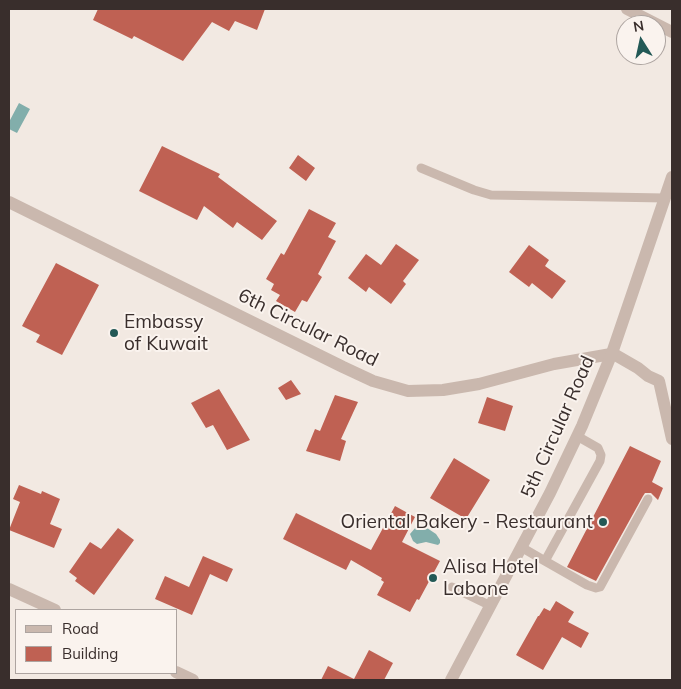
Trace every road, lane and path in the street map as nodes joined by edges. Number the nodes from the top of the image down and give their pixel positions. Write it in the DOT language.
graph roads {
  1 [pos="627,9"];
  2 [pos="672,32"];
  3 [pos="422,168"];
  4 [pos="672,177"];
  5 [pos="665,198"];
  6 [pos="9,202"];
  7 [pos="612,353"];
  8 [pos="577,436"];
  9 [pos="672,439"];
  10 [pos="648,498"];
  11 [pos="521,547"];
  12 [pos="546,561"];
  13 [pos="452,587"];
  14 [pos="9,589"];
  15 [pos="491,606"];
  16 [pos="53,609"];
  17 [pos="178,673"];
  18 [pos="192,680"];
  19 [pos="451,680"];
  1 -- 2 [label="street"];
  3 -- 5 [label="lane"];
  4 -- 5 [label="street, 5th Circular Road"];
  5 -- 7 [label="street, 5th Circular Road"];
  6 -- 7 [label="street, 6th Circular Road"];
  7 -- 8 [label="street, 5th Circular Road"];
  7 -- 9 [label="street"];
  8 -- 11 [label="street, 5th Circular Road"];
  8 -- 12 [label="lane"];
  10 -- 12 [label="lane"];
  11 -- 12 [label="lane"];
  11 -- 15 [label="street, 5th Circular Road"];
  13 -- 15 [label="lane"];
  14 -- 16 [label="street"];
  15 -- 19 [label="street, 5th Circular Road"];
  17 -- 18 [label="street"];
}
